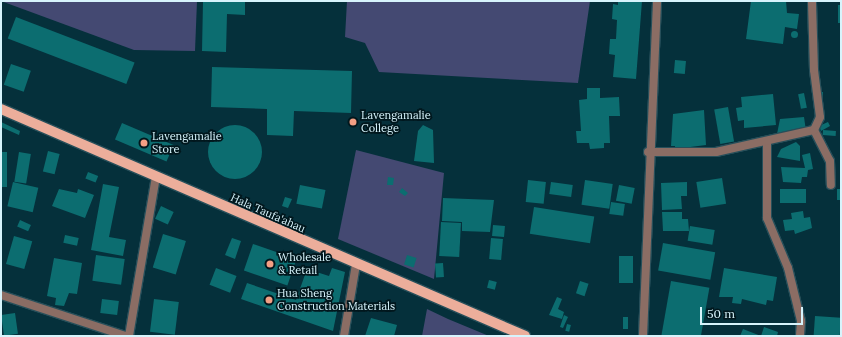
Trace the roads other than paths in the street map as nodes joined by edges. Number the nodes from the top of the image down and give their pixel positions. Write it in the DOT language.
graph roads {
  1 [pos="657,1"];
  2 [pos="812,1"];
  3 [pos="1,109"];
  4 [pos="814,130"];
  5 [pos="767,143"];
  6 [pos="648,152"];
  7 [pos="156,177"];
  8 [pos="831,185"];
  9 [pos="356,264"];
  10 [pos="1,295"];
  11 [pos="126,336"];
  12 [pos="129,336"];
  13 [pos="344,336"];
  14 [pos="525,336"];
  15 [pos="643,336"];
  16 [pos="800,336"];
  1 -- 6 [label="street"];
  2 -- 4 [label="street"];
  3 -- 7 [label="main road, Hala Taufa'ahau"];
  4 -- 5 [label="street"];
  4 -- 8 [label="street"];
  5 -- 6 [label="street"];
  5 -- 16 [label="street"];
  6 -- 15 [label="street"];
  7 -- 9 [label="main road, Hala Taufa'ahau"];
  7 -- 12 [label="street"];
  9 -- 13 [label="street"];
  9 -- 14 [label="main road, Hala Taufa'ahau"];
  10 -- 11 [label="street"];
}
